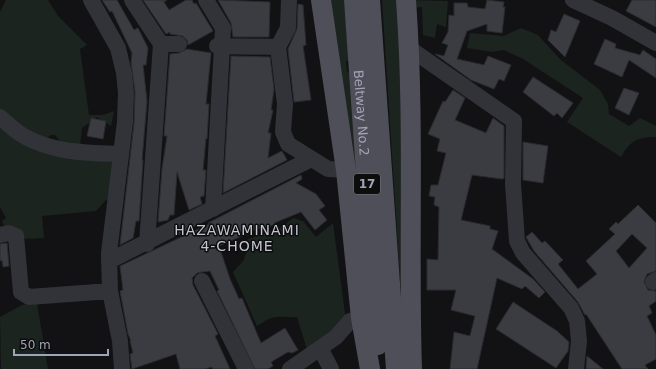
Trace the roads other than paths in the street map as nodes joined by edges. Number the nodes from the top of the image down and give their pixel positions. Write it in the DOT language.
graph roads {
  1 [pos="91,0"];
  2 [pos="132,0"];
  3 [pos="206,0"];
  4 [pos="289,0"];
  5 [pos="321,0"];
  6 [pos="354,0"];
  7 [pos="370,0"];
  8 [pos="406,0"];
  9 [pos="573,0"];
  10 [pos="656,42"];
  11 [pos="160,44"];
  12 [pos="179,44"];
  13 [pos="220,46"];
  14 [pos="278,47"];
  15 [pos="409,48"];
  16 [pos="0,117"];
  17 [pos="121,154"];
  18 [pos="311,159"];
  19 [pos="346,170"];
  20 [pos="213,209"];
  21 [pos="0,235"];
  22 [pos="147,244"];
  23 [pos="109,262"];
  24 [pos="202,281"];
  25 [pos="110,291"];
  26 [pos="362,318"];
  27 [pos="320,348"];
  28 [pos="122,369"];
  29 [pos="246,369"];
  30 [pos="290,369"];
  31 [pos="331,369"];
  32 [pos="370,369"];
  33 [pos="379,369"];
  34 [pos="396,369"];
  35 [pos="412,369"];
  36 [pos="576,369"];
  1 -- 17 [label="street"];
  2 -- 11 [label="street"];
  3 -- 13 [label="street"];
  4 -- 14 [label="street"];
  5 -- 19 [label="main road"];
  6 -- 33 [label="main road, Beltway No.2 / 17"];
  7 -- 34 [label="main road, Beltway No.2 / 17"];
  8 -- 15 [label="main road"];
  9 -- 10 [label="street"];
  11 -- 12 [label="street"];
  11 -- 22 [label="street"];
  13 -- 14 [label="street"];
  13 -- 20 [label="street"];
  14 -- 18 [label="street"];
  15 -- 35 [label="main road"];
  15 -- 36 [label="street"];
  16 -- 17 [label="street"];
  17 -- 23 [label="street"];
  18 -- 19 [label="street"];
  18 -- 20 [label="street"];
  19 -- 26 [label="main road"];
  20 -- 22 [label="street"];
  21 -- 25 [label="street"];
  22 -- 23 [label="street"];
  23 -- 25 [label="street"];
  24 -- 29 [label="street"];
  25 -- 28 [label="street"];
  26 -- 27 [label="street"];
  26 -- 32 [label="main road"];
  27 -- 30 [label="street"];
  27 -- 31 [label="street"];
}
